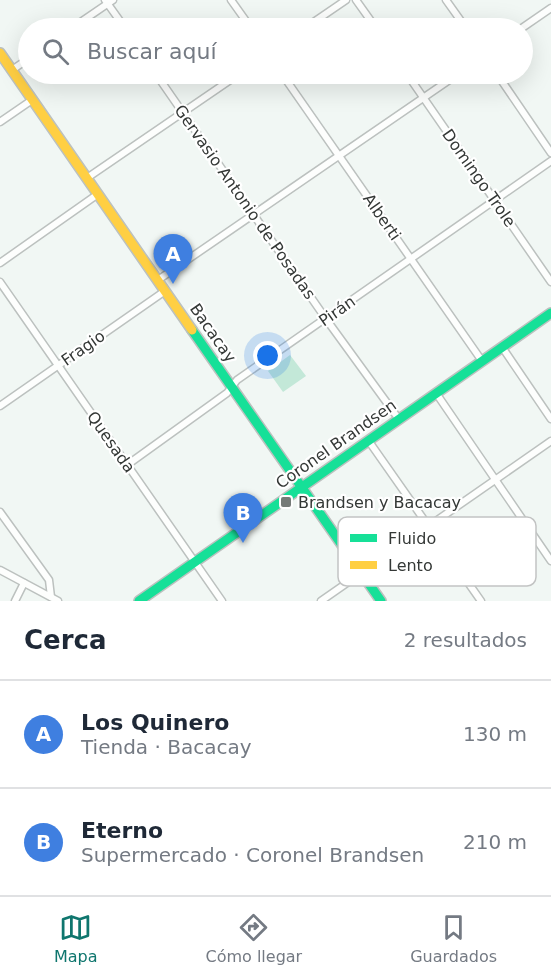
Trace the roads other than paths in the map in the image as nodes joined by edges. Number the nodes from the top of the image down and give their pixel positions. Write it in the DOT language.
graph roads {
  1 [pos="231,0"];
  2 [pos="346,0"];
  3 [pos="356,0"];
  4 [pos="446,0"];
  5 [pos="109,1"];
  6 [pos="551,8"];
  7 [pos="86,18"];
  8 [pos="119,18"];
  9 [pos="243,18"];
  10 [pos="320,18"];
  11 [pos="369,18"];
  12 [pos="459,18"];
  13 [pos="533,20"];
  14 [pos="0,53"];
  15 [pos="18,66"];
  16 [pos="12,70"];
  17 [pos="18,79"];
  18 [pos="21,84"];
  19 [pos="163,84"];
  20 [pos="224,84"];
  21 [pos="289,84"];
  22 [pos="414,84"];
  23 [pos="443,84"];
  24 [pos="504,84"];
  25 [pos="423,97"];
  26 [pos="32,100"];
  27 [pos="183,112"];
  28 [pos="0,122"];
  29 [pos="551,153"];
  30 [pos="339,156"];
  31 [pos="551,161"];
  32 [pos="87,178"];
  33 [pos="98,194"];
  34 [pos="495,200"];
  35 [pos="254,215"];
  36 [pos="411,260"];
  37 [pos="0,263"];
  38 [pos="158,280"];
  39 [pos="0,282"];
  40 [pos="551,282"];
  41 [pos="165,291"];
  42 [pos="551,313"];
  43 [pos="326,319"];
  44 [pos="502,347"];
  45 [pos="482,361"];
  46 [pos="58,366"];
  47 [pos="232,387"];
  48 [pos="436,393"];
  49 [pos="0,406"];
  50 [pos="398,418"];
  51 [pos="551,419"];
  52 [pos="368,440"];
  53 [pos="551,441"];
  54 [pos="127,465"];
  55 [pos="495,480"];
  56 [pos="302,487"];
  57 [pos="1,516"];
  58 [pos="423,517"];
  59 [pos="442,517"];
  60 [pos="521,517"];
  61 [pos="338,539"];
  62 [pos="536,539"];
  63 [pos="551,561"];
  64 [pos="195,562"];
  65 [pos="0,570"];
  66 [pos="24,583"];
  67 [pos="342,586"];
  68 [pos="370,586"];
  69 [pos="471,586"];
  70 [pos="54,599"];
  71 [pos="15,601"];
  72 [pos="139,601"];
  73 [pos="222,601"];
  74 [pos="321,601"];
  75 [pos="381,601"];
  76 [pos="481,601"];
  1 -- 9 [label="street"];
  2 -- 10 [label="street"];
  3 -- 11 [label="street"];
  4 -- 12 [label="street"];
  5 -- 7 [label="street"];
  5 -- 8 [label="street"];
  6 -- 13 [label="street"];
  14 -- 16 [label="street, Bacacay"];
  15 -- 16 [label="street"];
  16 -- 17 [label="street, Bacacay"];
  18 -- 26 [label="street, Bacacay"];
  19 -- 27 [label="street, Gervasio Antonio de Posadas"];
  20 -- 27 [label="street"];
  21 -- 30 [label="street, Alberti"];
  22 -- 25 [label="street, Domingo Trole"];
  23 -- 25 [label="street"];
  24 -- 29 [label="street"];
  25 -- 30 [label="street"];
  25 -- 34 [label="street, Domingo Trole"];
  26 -- 28 [label="street"];
  26 -- 32 [label="street, Bacacay"];
  27 -- 32 [label="street"];
  27 -- 35 [label="street, Gervasio Antonio de Posadas"];
  30 -- 35 [label="street"];
  30 -- 36 [label="street, Alberti"];
  31 -- 34 [label="street, Pirán"];
  32 -- 33 [label="street, Bacacay"];
  33 -- 37 [label="street"];
  33 -- 38 [label="street, Bacacay"];
  34 -- 36 [label="street, Pirán"];
  34 -- 40 [label="street, Domingo Trole"];
  35 -- 38 [label="street"];
  35 -- 43 [label="street, Gervasio Antonio de Posadas"];
  36 -- 43 [label="street, Pirán"];
  36 -- 45 [label="street, Alberti"];
  38 -- 41 [label="street, Bacacay"];
  39 -- 46 [label="street, Quesada"];
  41 -- 46 [label="street, Fragio"];
  41 -- 47 [label="street, Bacacay"];
  42 -- 44 [label="street, Coronel Brandsen"];
  43 -- 47 [label="street, Pirán"];
  43 -- 50 [label="street, Gervasio Antonio de Posadas"];
  44 -- 45 [label="street, Coronel Brandsen"];
  44 -- 51 [label="street"];
  45 -- 48 [label="street, Coronel Brandsen"];
  46 -- 49 [label="street, Fragio"];
  46 -- 54 [label="street, Quesada"];
  47 -- 54 [label="street, Pirán"];
  47 -- 56 [label="street, Bacacay"];
  48 -- 50 [label="street, Coronel Brandsen"];
  48 -- 55 [label="street"];
  50 -- 52 [label="street, Coronel Brandsen"];
  52 -- 56 [label="street, Coronel Brandsen"];
  52 -- 58 [label="street"];
  53 -- 55 [label="street"];
  54 -- 64 [label="street, Quesada"];
  55 -- 59 [label="street"];
  55 -- 60 [label="street"];
  56 -- 61 [label="street, Bacacay"];
  56 -- 64 [label="street, Coronel Brandsen"];
  57 -- 70 [label="street"];
  62 -- 63 [label="street"];
  64 -- 72 [label="street, Coronel Brandsen"];
  64 -- 73 [label="street, Quesada"];
  65 -- 66 [label="street"];
  66 -- 70 [label="street"];
  66 -- 71 [label="street"];
  67 -- 74 [label="street"];
  68 -- 75 [label="street, Bacacay"];
  69 -- 76 [label="street"];
}
